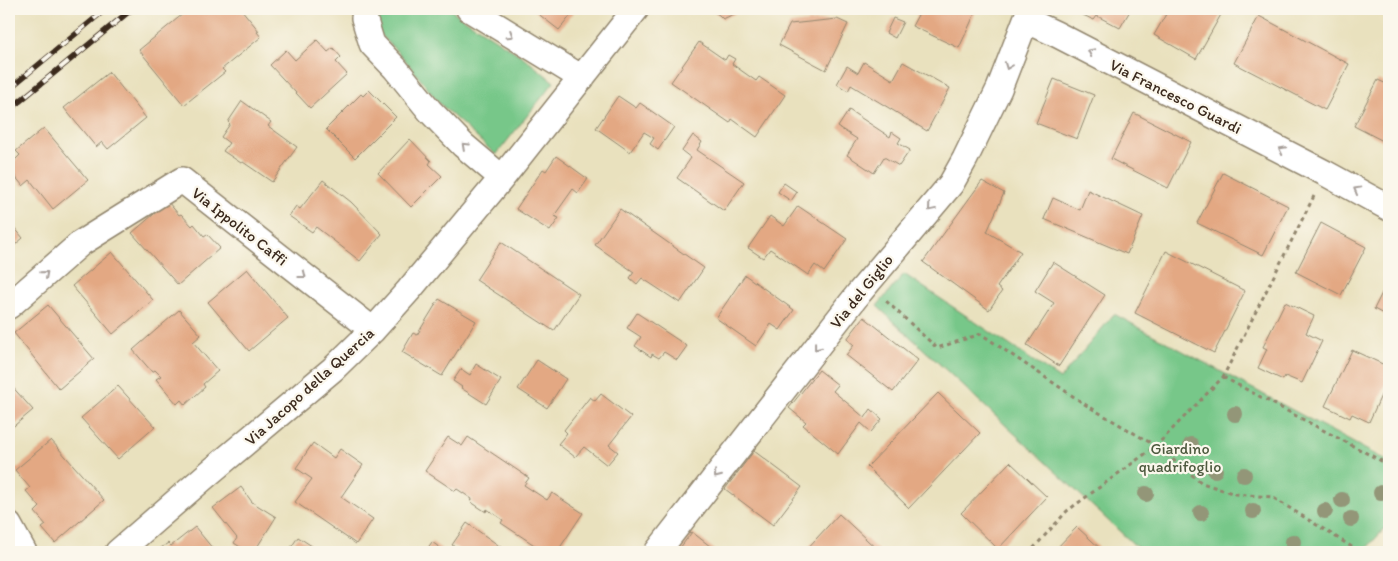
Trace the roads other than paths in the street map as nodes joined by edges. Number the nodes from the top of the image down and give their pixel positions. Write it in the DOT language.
graph roads {
  1 [pos="366,9"];
  2 [pos="469,9"];
  3 [pos="636,9"];
  4 [pos="1028,15"];
  5 [pos="582,78"];
  6 [pos="502,178"];
  7 [pos="1389,208"];
  8 [pos="9,306"];
  9 [pos="373,330"];
  10 [pos="9,525"];
  11 [pos="24,552"];
  12 [pos="118,552"];
  13 [pos="657,552"];
  6 -- 1 [label="street, one-way"];
  2 -- 5 [label="street, one-way"];
  3 -- 5 [label="street, Via Jacopo della Quercia"];
  7 -- 4 [label="street, Via Francesco Guardi, one-way"];
  4 -- 13 [label="street, Via del Giglio, one-way"];
  5 -- 6 [label="street, Via Jacopo della Quercia"];
  6 -- 9 [label="street, Via Jacopo della Quercia"];
  8 -- 9 [label="street, Via Ippolito Caffi, one-way"];
  9 -- 12 [label="street, Via Jacopo della Quercia"];
  10 -- 11 [label="street"];
}
